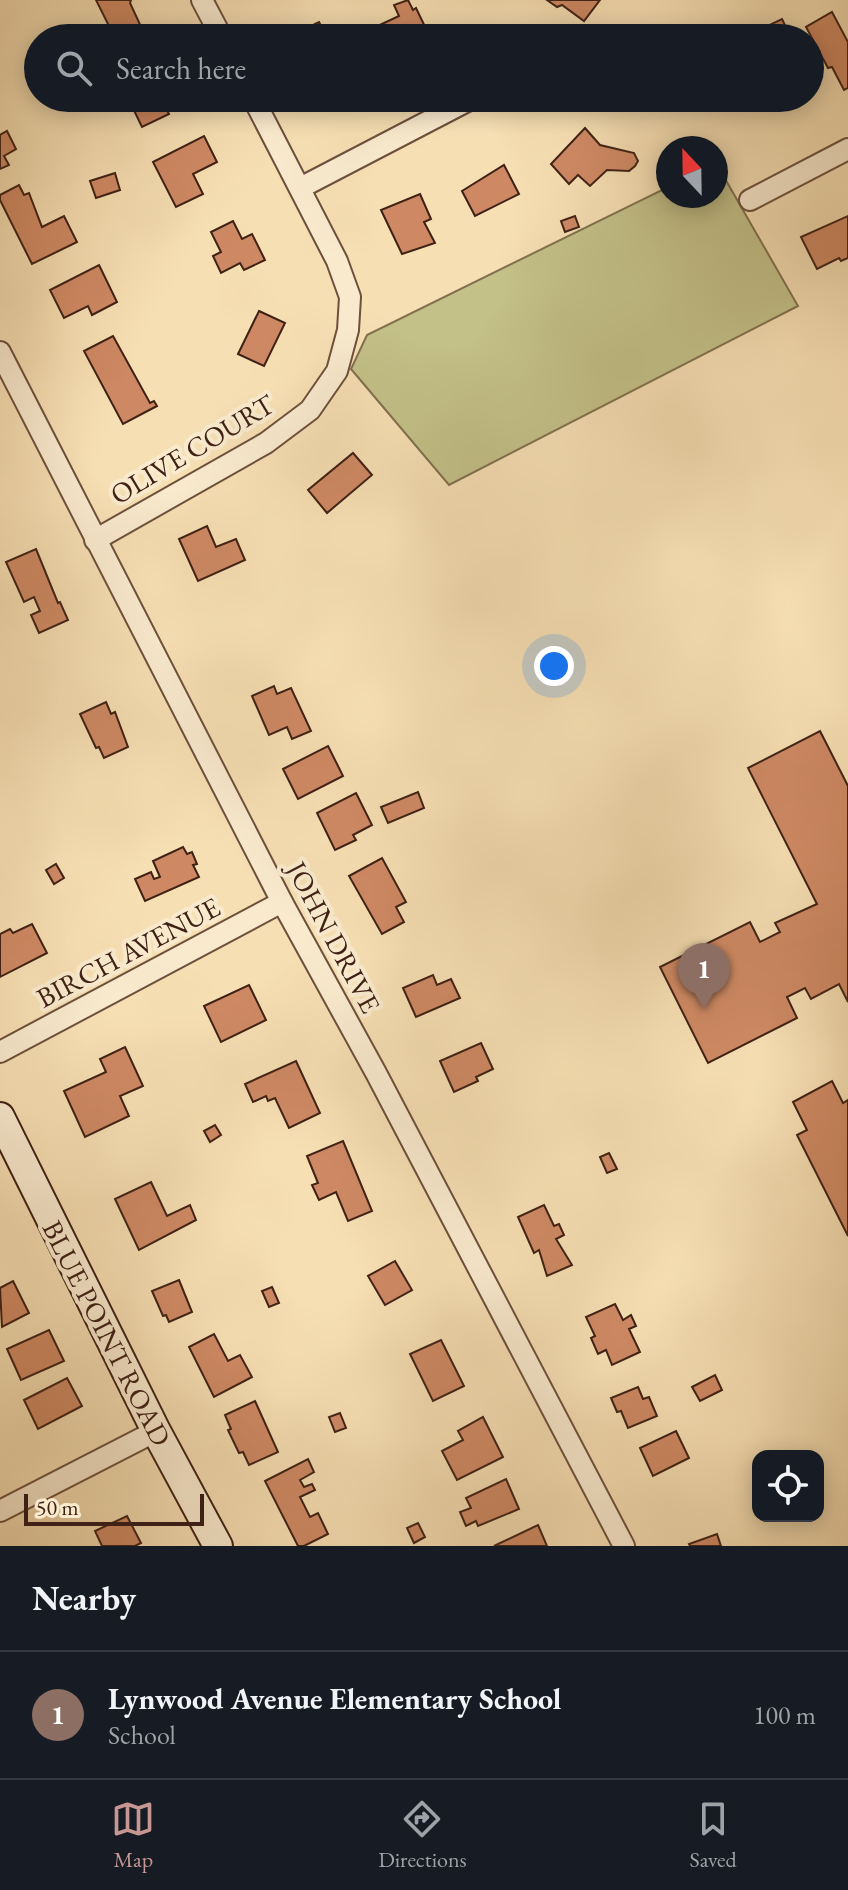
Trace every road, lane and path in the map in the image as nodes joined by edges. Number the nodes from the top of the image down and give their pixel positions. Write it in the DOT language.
graph roads {
  1 [pos="202,0"];
  2 [pos="215,24"];
  3 [pos="260,112"];
  4 [pos="446,112"];
  5 [pos="848,149"];
  6 [pos="300,188"];
  7 [pos="750,200"];
  8 [pos="0,352"];
  9 [pos="95,540"];
  10 [pos="282,902"];
  11 [pos="0,1052"];
  12 [pos="0,1117"];
  13 [pos="156,1431"];
  14 [pos="0,1511"];
  15 [pos="218,1546"];
  16 [pos="624,1546"];
  1 -- 2 [label="street"];
  3 -- 6 [label="street, OLIVE COURT"];
  4 -- 6 [label="street"];
  5 -- 7 [label="street"];
  6 -- 9 [label="street, OLIVE COURT"];
  8 -- 9 [label="street, JOHN DRIVE"];
  9 -- 10 [label="street, JOHN DRIVE"];
  10 -- 11 [label="street, BIRCH AVENUE"];
  10 -- 16 [label="street, JOHN DRIVE"];
  12 -- 13 [label="street, BLUE POINT ROAD"];
  13 -- 14 [label="street"];
  13 -- 15 [label="street, BLUE POINT ROAD"];
}
